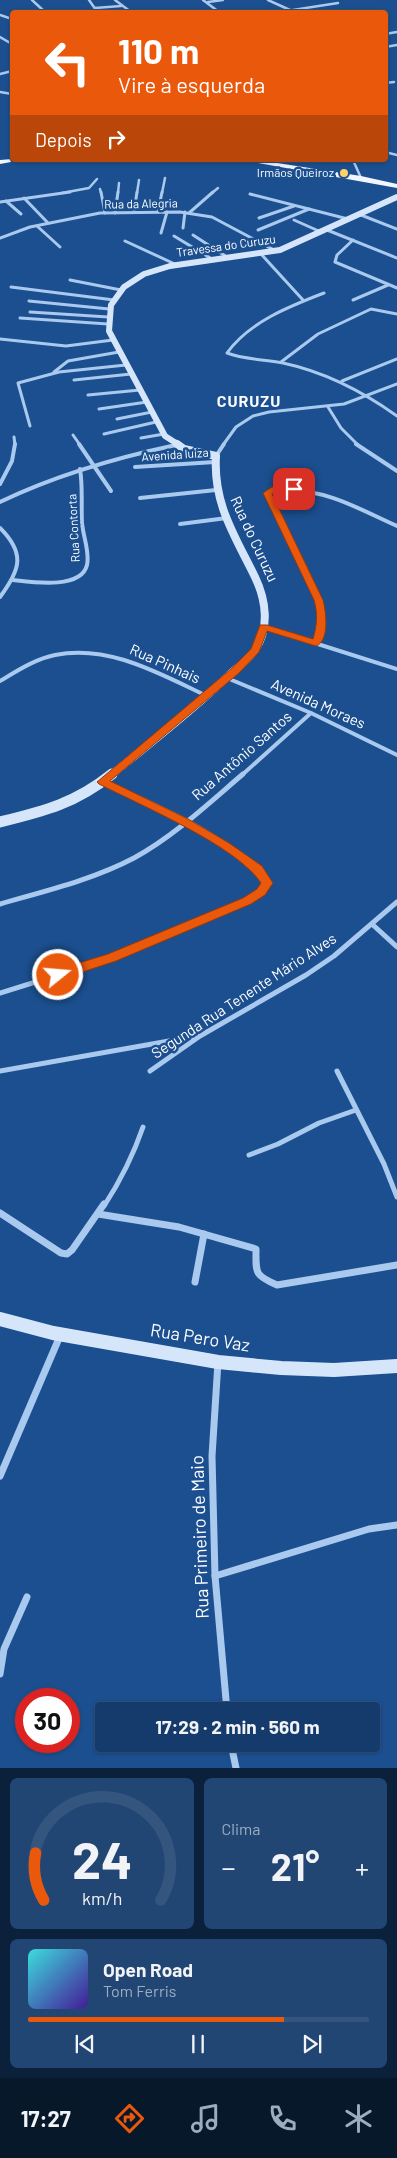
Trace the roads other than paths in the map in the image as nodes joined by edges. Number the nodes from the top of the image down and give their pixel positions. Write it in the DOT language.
graph roads {
  1 [pos="32,0"];
  2 [pos="89,0"];
  3 [pos="115,0"];
  4 [pos="203,0"];
  5 [pos="223,0"];
  6 [pos="268,0"];
  7 [pos="207,2"];
  8 [pos="338,3"];
  9 [pos="121,6"];
  10 [pos="43,10"];
  11 [pos="128,10"];
  12 [pos="216,10"];
  13 [pos="290,10"];
  14 [pos="394,82"];
  15 [pos="388,83"];
  16 [pos="258,162"];
  17 [pos="354,162"];
  18 [pos="166,178"];
  19 [pos="361,178"];
  20 [pos="98,179"];
  21 [pos="139,180"];
  22 [pos="119,183"];
  23 [pos="397,186"];
  24 [pos="218,188"];
  25 [pos="100,189"];
  26 [pos="250,194"];
  27 [pos="397,197"];
  28 [pos="24,198"];
  29 [pos="6,201"];
  30 [pos="0,202"];
  31 [pos="294,206"];
  32 [pos="175,207"];
  33 [pos="309,209"];
  34 [pos="116,212"];
  35 [pos="134,212"];
  36 [pos="158,212"];
  37 [pos="167,212"];
  38 [pos="173,212"];
  39 [pos="105,213"];
  40 [pos="187,213"];
  41 [pos="21,214"];
  42 [pos="361,215"];
  43 [pos="259,218"];
  44 [pos="294,220"];
  45 [pos="351,220"];
  46 [pos="48,223"];
  47 [pos="37,226"];
  48 [pos="184,228"];
  49 [pos="397,229"];
  50 [pos="258,230"];
  51 [pos="324,231"];
  52 [pos="162,233"];
  53 [pos="193,235"];
  54 [pos="174,236"];
  55 [pos="0,238"];
  56 [pos="353,240"];
  57 [pos="125,241"];
  58 [pos="60,247"];
  59 [pos="276,252"];
  60 [pos="261,254"];
  61 [pos="227,257"];
  62 [pos="397,258"];
  63 [pos="212,259"];
  64 [pos="176,265"];
  65 [pos="70,280"];
  66 [pos="388,285"];
  67 [pos="11,287"];
  68 [pos="397,288"];
  69 [pos="121,290"];
  70 [pos="324,294"];
  71 [pos="114,300"];
  72 [pos="303,300"];
  73 [pos="353,300"];
  74 [pos="28,301"];
  75 [pos="109,310"];
  76 [pos="30,312"];
  77 [pos="397,314"];
  78 [pos="20,318"];
  79 [pos="108,321"];
  80 [pos="0,339"];
  81 [pos="113,340"];
  82 [pos="119,352"];
  83 [pos="397,358"];
  84 [pos="281,362"];
  85 [pos="126,365"];
  86 [pos="53,374"];
  87 [pos="131,374"];
  88 [pos="74,380"];
  89 [pos="342,381"];
  90 [pos="397,384"];
  91 [pos="140,390"];
  92 [pos="88,395"];
  93 [pos="367,395"];
  94 [pos="146,402"];
  95 [pos="328,407"];
  96 [pos="99,409"];
  97 [pos="152,412"];
  98 [pos="397,416"];
  99 [pos="117,418"];
  100 [pos="156,422"];
  101 [pos="30,426"];
  102 [pos="104,434"];
  103 [pos="164,434"];
  104 [pos="73,435"];
  105 [pos="14,437"];
  106 [pos="141,438"];
  107 [pos="176,445"];
  108 [pos="216,459"];
  109 [pos="92,465"];
  110 [pos="135,468"];
  111 [pos="80,469"];
  112 [pos="397,471"];
  113 [pos="0,484"];
  114 [pos="216,490"];
  115 [pos="111,491"];
  116 [pos="140,498"];
  117 [pos="0,502"];
  118 [pos="227,518"];
  119 [pos="180,524"];
  120 [pos="397,526"];
  121 [pos="0,528"];
  122 [pos="13,580"];
  123 [pos="0,597"];
  124 [pos="264,627"];
  125 [pos="316,643"];
  126 [pos="397,670"];
  127 [pos="227,678"];
  128 [pos="0,680"];
  129 [pos="207,696"];
  130 [pos="311,714"];
  131 [pos="397,755"];
  132 [pos="102,782"];
  133 [pos="0,822"];
  134 [pos="184,822"];
  135 [pos="397,902"];
  136 [pos="0,904"];
  137 [pos="372,924"];
  138 [pos="397,947"];
  139 [pos="0,993"];
  140 [pos="200,1036"];
  141 [pos="0,1070"];
  142 [pos="150,1071"];
  143 [pos="337,1071"];
  144 [pos="356,1110"];
  145 [pos="143,1127"];
  146 [pos="249,1155"];
  147 [pos="397,1196"];
  148 [pos="0,1213"];
  149 [pos="98,1214"];
  150 [pos="204,1234"];
  151 [pos="397,1265"];
  152 [pos="196,1282"];
  153 [pos="0,1319"];
  154 [pos="60,1334"];
  155 [pos="218,1362"];
  156 [pos="397,1366"];
  157 [pos="0,1476"];
  158 [pos="397,1524"];
  159 [pos="215,1576"];
  160 [pos="27,1597"];
  161 [pos="0,1674"];
  162 [pos="225,1702"];
  163 [pos="233,1752"];
  164 [pos="236,1768"];
  1 -- 10 [label="street"];
  2 -- 9 [label="street"];
  3 -- 9 [label="street"];
  4 -- 7 [label="street"];
  5 -- 7 [label="street"];
  6 -- 13 [label="street"];
  7 -- 12 [label="street"];
  8 -- 13 [label="street"];
  9 -- 11 [label="street"];
  14 -- 15 [label="street"];
  16 -- 19 [label="main road"];
  17 -- 19 [label="street"];
  18 -- 36 [label="street"];
  19 -- 23 [label="main road"];
  20 -- 28 [label="street"];
  21 -- 35 [label="street"];
  22 -- 34 [label="street"];
  24 -- 40 [label="street"];
  25 -- 39 [label="street"];
  26 -- 31 [label="street"];
  27 -- 42 [label="street, Travessa do Curuzu"];
  28 -- 29 [label="street"];
  28 -- 46 [label="street"];
  29 -- 30 [label="street"];
  29 -- 41 [label="street"];
  31 -- 33 [label="street"];
  31 -- 43 [label="street"];
  32 -- 38 [label="street"];
  33 -- 45 [label="street"];
  33 -- 50 [label="street"];
  34 -- 35 [label="street, Rua da Alegria"];
  34 -- 39 [label="street, Rua da Alegria"];
  35 -- 36 [label="street, Rua da Alegria"];
  36 -- 37 [label="street, Rua da Alegria"];
  37 -- 38 [label="street, Rua da Alegria"];
  37 -- 52 [label="street"];
  38 -- 40 [label="street, Rua da Alegria"];
  39 -- 46 [label="street, Rua da Alegria"];
  40 -- 48 [label="street"];
  40 -- 59 [label="street, Rua da Alegria"];
  42 -- 45 [label="street, Travessa do Curuzu"];
  42 -- 49 [label="street"];
  44 -- 51 [label="street"];
  45 -- 51 [label="street, Travessa do Curuzu"];
  46 -- 47 [label="street, Rua da Alegria"];
  47 -- 55 [label="street, Rua da Alegria"];
  47 -- 58 [label="street"];
  51 -- 56 [label="street"];
  51 -- 59 [label="street, Travessa do Curuzu"];
  53 -- 61 [label="street"];
  54 -- 63 [label="street"];
  56 -- 62 [label="street"];
  56 -- 66 [label="street"];
  57 -- 64 [label="street"];
  59 -- 60 [label="street, Travessa do Curuzu"];
  60 -- 61 [label="street, Travessa do Curuzu"];
  60 -- 72 [label="street"];
  61 -- 63 [label="street, Travessa do Curuzu"];
  63 -- 64 [label="street, Travessa do Curuzu"];
  64 -- 69 [label="street, Travessa do Curuzu"];
  65 -- 69 [label="street"];
  66 -- 68 [label="street"];
  66 -- 73 [label="street"];
  67 -- 71 [label="street"];
  69 -- 71 [label="street, Travessa do Curuzu"];
  70 -- 72 [label="street"];
  71 -- 75 [label="street, Travessa do Curuzu"];
  72 -- 84 [label="street"];
  74 -- 75 [label="street"];
  75 -- 79 [label="street, Travessa do Curuzu"];
  76 -- 79 [label="street"];
  77 -- 84 [label="street"];
  78 -- 79 [label="street"];
  79 -- 81 [label="street, Travessa do Curuzu"];
  80 -- 81 [label="street"];
  81 -- 82 [label="street, Travessa do Curuzu"];
  82 -- 85 [label="street, Travessa do Curuzu"];
  82 -- 86 [label="street"];
  83 -- 89 [label="street"];
  84 -- 89 [label="street"];
  85 -- 86 [label="street"];
  85 -- 87 [label="street, Travessa do Curuzu"];
  86 -- 101 [label="street"];
  87 -- 88 [label="street"];
  87 -- 91 [label="street, Travessa do Curuzu"];
  89 -- 93 [label="street"];
  90 -- 93 [label="street"];
  91 -- 92 [label="street"];
  91 -- 94 [label="street, Travessa do Curuzu"];
  93 -- 95 [label="street"];
  93 -- 98 [label="street"];
  94 -- 96 [label="street"];
  94 -- 97 [label="street, Travessa do Curuzu"];
  95 -- 108 [label="street"];
  95 -- 112 [label="street"];
  97 -- 99 [label="street"];
  97 -- 100 [label="street, Travessa do Curuzu"];
  100 -- 102 [label="street"];
  100 -- 103 [label="street, Travessa do Curuzu"];
  103 -- 106 [label="street"];
  103 -- 107 [label="street, Travessa do Curuzu"];
  104 -- 109 [label="street"];
  105 -- 113 [label="street"];
  107 -- 108 [label="street"];
  107 -- 109 [label="street"];
  108 -- 110 [label="street, Avenida luiza"];
  108 -- 114 [label="street, Rua do Curuzu"];
  109 -- 111 [label="street"];
  109 -- 115 [label="street"];
  111 -- 117 [label="street"];
  111 -- 122 [label="street, Rua Contorta"];
  114 -- 116 [label="street"];
  114 -- 118 [label="street, Rua do Curuzu"];
  118 -- 119 [label="street"];
  118 -- 124 [label="street, Rua do Curuzu"];
  120 -- 125 [label="street"];
  121 -- 122 [label="street"];
  122 -- 123 [label="street"];
  124 -- 125 [label="street"];
  124 -- 127 [label="street, Rua do Curuzu"];
  125 -- 126 [label="street"];
  127 -- 129 [label="street, Rua do Curuzu"];
  127 -- 130 [label="street, Avenida Moraes"];
  128 -- 129 [label="street, Rua Pinhais"];
  129 -- 132 [label="street, Rua do Curuzu"];
  130 -- 131 [label="street, Avenida Moraes"];
  130 -- 134 [label="street, Rua Antônio Santos"];
  132 -- 133 [label="street, Rua do Curuzu"];
  132 -- 134 [label="street"];
  134 -- 136 [label="street, Rua Antônio Santos"];
  134 -- 139 [label="street"];
  135 -- 137 [label="street, Segunda Rua Tenente Mário Alves"];
  137 -- 138 [label="street"];
  137 -- 140 [label="street, Segunda Rua Tenente Mário Alves"];
  140 -- 141 [label="street"];
  140 -- 142 [label="street, Segunda Rua Tenente Mário Alves"];
  143 -- 144 [label="street"];
  144 -- 146 [label="street"];
  144 -- 147 [label="street"];
  145 -- 149 [label="street"];
  148 -- 149 [label="street"];
  149 -- 150 [label="street"];
  150 -- 151 [label="street"];
  150 -- 152 [label="street"];
  153 -- 154 [label="street, Rua Pero Vaz"];
  154 -- 155 [label="street, Rua Pero Vaz"];
  154 -- 157 [label="street"];
  155 -- 156 [label="street, Rua Pero Vaz"];
  155 -- 159 [label="street, Rua Primeiro de Maio"];
  158 -- 159 [label="street"];
  159 -- 162 [label="street, Rua Primeiro de Maio"];
  160 -- 161 [label="street"];
  163 -- 164 [label="street"];
}
